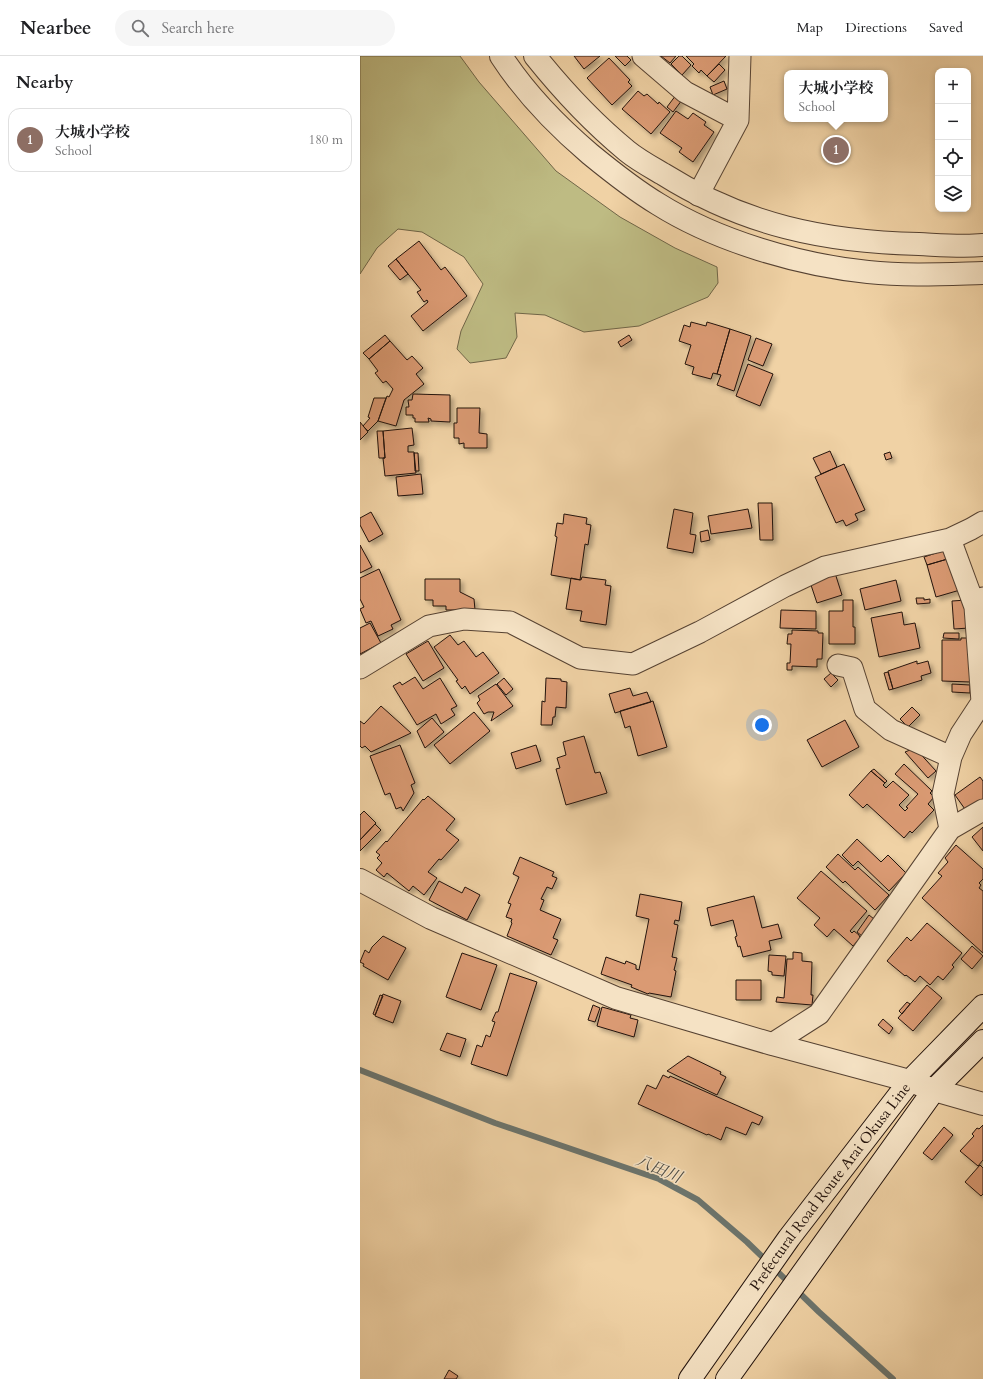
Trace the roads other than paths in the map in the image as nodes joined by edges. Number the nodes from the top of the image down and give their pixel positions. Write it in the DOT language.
graph roads {
  1 [pos="501,56"];
  2 [pos="535,56"];
  3 [pos="643,56"];
  4 [pos="740,56"];
  5 [pos="738,120"];
  6 [pos="698,195"];
  7 [pos="983,245"];
  8 [pos="983,273"];
  9 [pos="983,522"];
  10 [pos="950,539"];
  11 [pos="979,603"];
  12 [pos="838,665"];
  13 [pos="360,668"];
  14 [pos="951,757"];
  15 [pos="983,810"];
  16 [pos="950,829"];
  17 [pos="360,880"];
  18 [pos="983,1006"];
  19 [pos="983,1041"];
  20 [pos="772,1044"];
  21 [pos="910,1081"];
  22 [pos="934,1090"];
  23 [pos="983,1104"];
  24 [pos="690,1379"];
  25 [pos="727,1379"];
  1 -- 8 [label="street"];
  2 -- 6 [label="street"];
  3 -- 5 [label="street"];
  4 -- 5 [label="street"];
  5 -- 6 [label="street"];
  6 -- 7 [label="street"];
  9 -- 10 [label="street"];
  10 -- 11 [label="street"];
  10 -- 13 [label="street"];
  11 -- 14 [label="street"];
  12 -- 14 [label="street"];
  14 -- 16 [label="street"];
  15 -- 16 [label="street"];
  16 -- 20 [label="street"];
  17 -- 20 [label="street"];
  18 -- 21 [label="street, Prefectural Road Route Arai Okusa Line"];
  19 -- 22 [label="street, Prefectural Road Route Arai Okusa Line"];
  20 -- 21 [label="street"];
  21 -- 22 [label="street"];
  21 -- 24 [label="street, Prefectural Road Route Arai Okusa Line"];
  22 -- 23 [label="street"];
  22 -- 25 [label="street, Prefectural Road Route Arai Okusa Line"];
}
